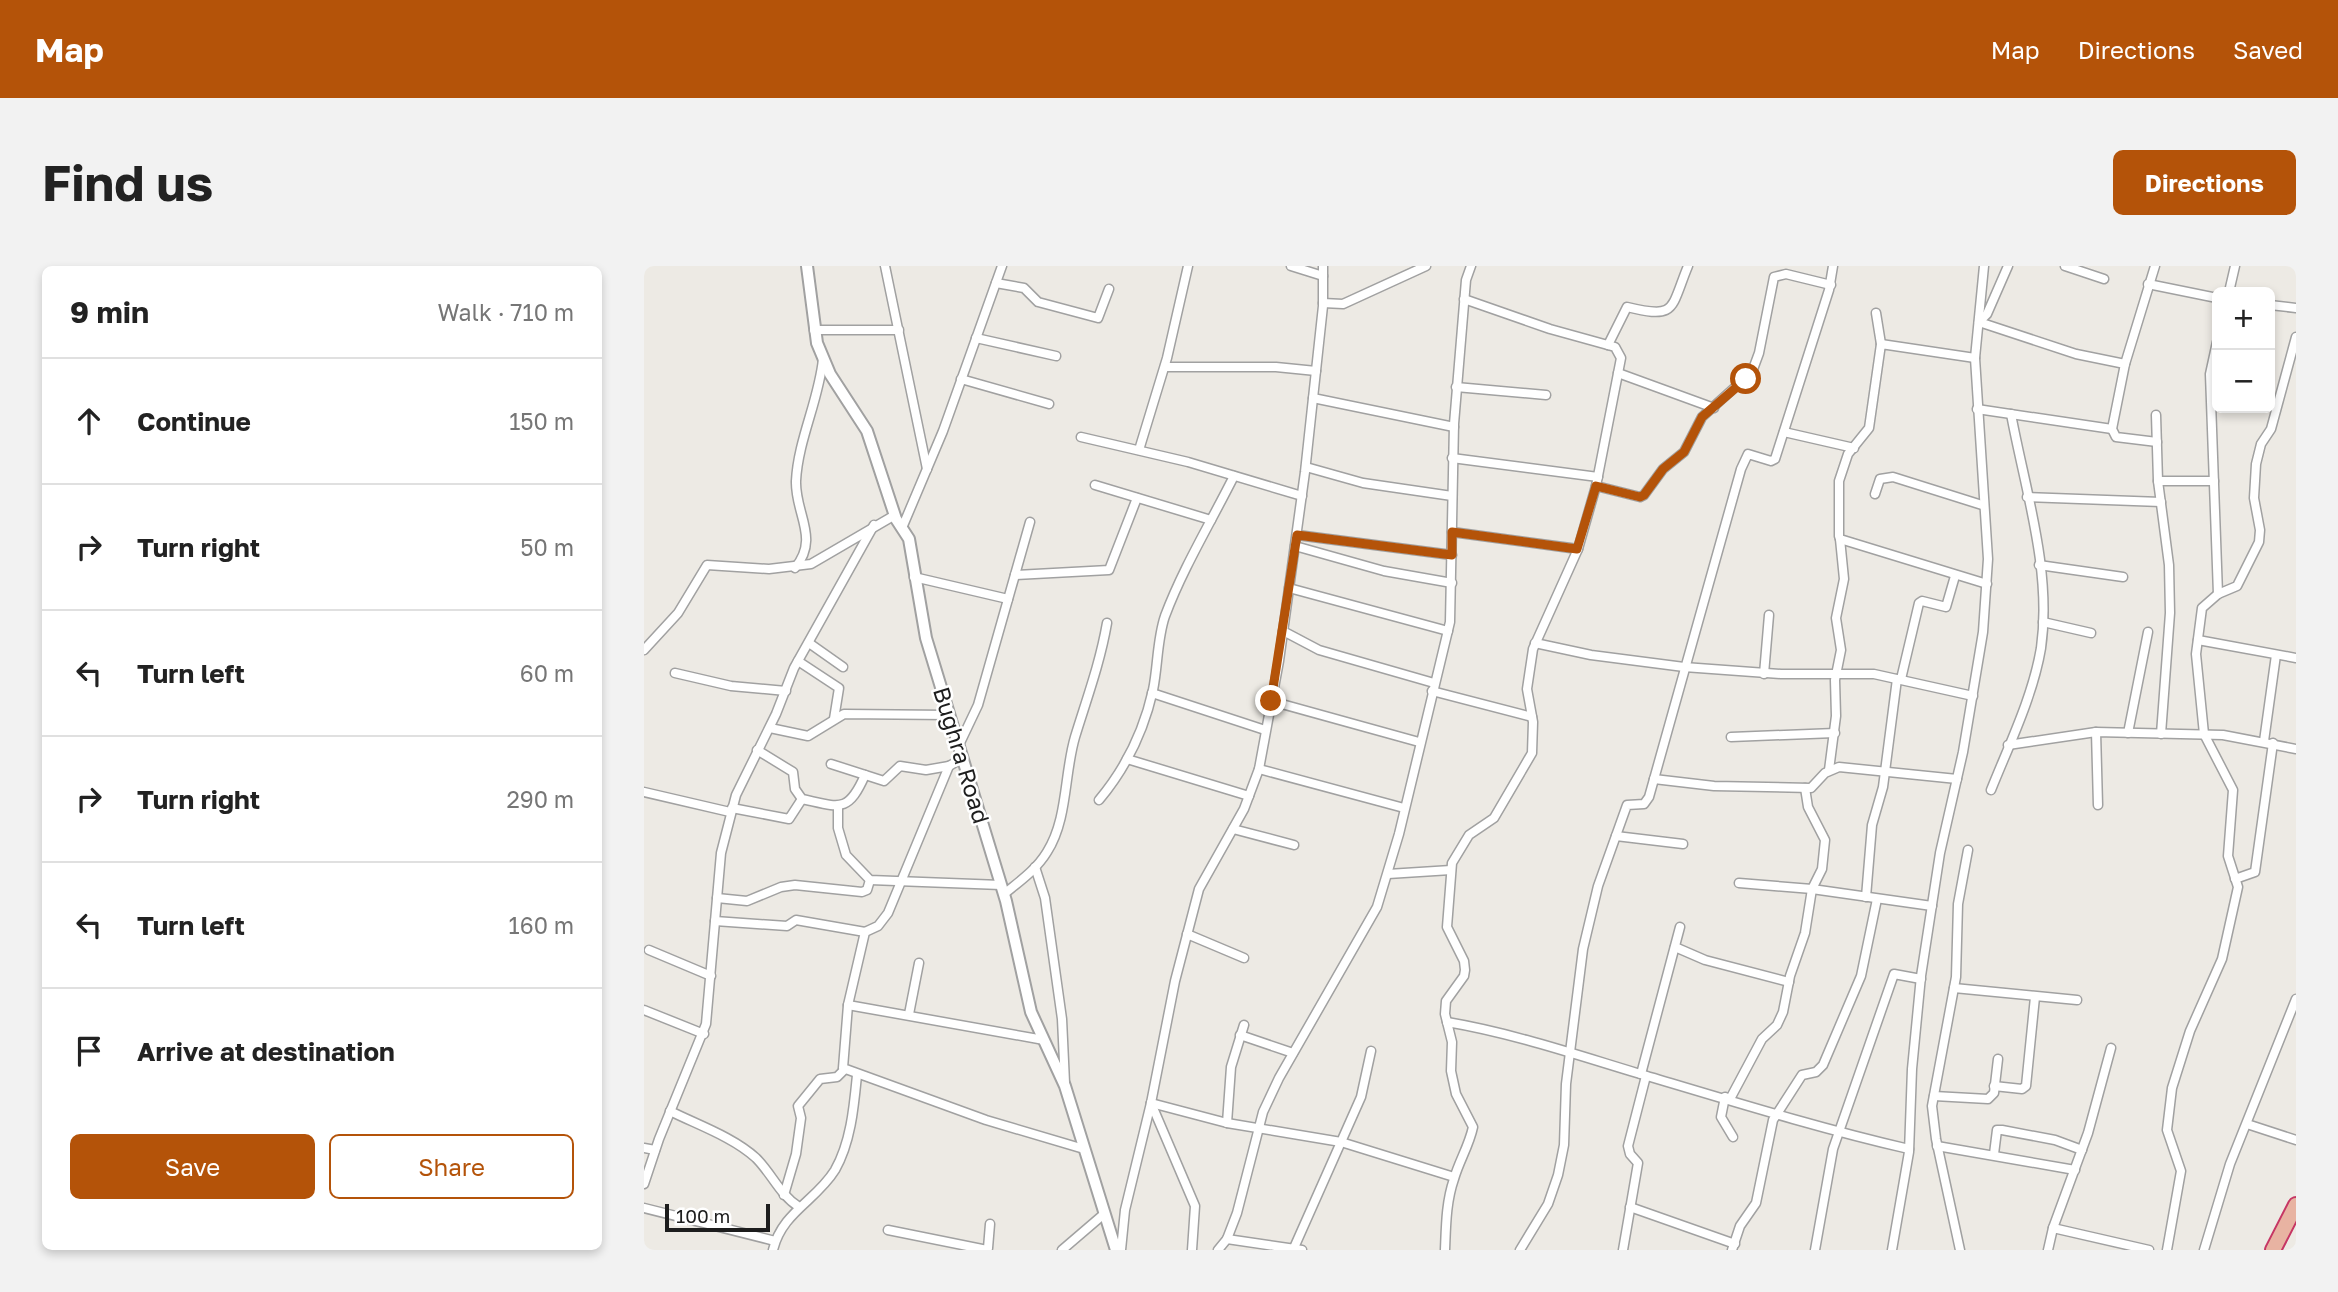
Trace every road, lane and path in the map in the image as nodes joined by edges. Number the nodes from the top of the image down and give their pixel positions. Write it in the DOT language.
graph roads {
  1 [pos="807,266"];
  2 [pos="885,266"];
  3 [pos="1002,266"];
  4 [pos="1188,266"];
  5 [pos="1291,266"];
  6 [pos="1323,266"];
  7 [pos="1426,266"];
  8 [pos="1471,266"];
  9 [pos="1688,266"];
  10 [pos="1832,266"];
  11 [pos="1984,266"];
  12 [pos="2008,266"];
  13 [pos="2065,266"];
  14 [pos="2155,266"];
  15 [pos="2235,266"];
  16 [pos="1323,276"];
  17 [pos="2104,279"];
  18 [pos="996,283"];
  19 [pos="2148,284"];
  20 [pos="1831,285"];
  21 [pos="2230,287"];
  22 [pos="1109,289"];
  23 [pos="2212,297"];
  24 [pos="1464,299"];
  25 [pos="1323,303"];
  26 [pos="2275,306"];
  27 [pos="2296,308"];
  28 [pos="1875,313"];
  29 [pos="1979,322"];
  30 [pos="814,330"];
  31 [pos="900,330"];
  32 [pos="2296,337"];
  33 [pos="976,338"];
  34 [pos="1881,344"];
  35 [pos="1608,345"];
  36 [pos="2215,350"];
  37 [pos="1056,356"];
  38 [pos="823,358"];
  39 [pos="1975,358"];
  40 [pos="2125,364"];
  41 [pos="1165,367"];
  42 [pos="1316,371"];
  43 [pos="1618,373"];
  44 [pos="961,379"];
  45 [pos="1456,387"];
  46 [pos="1546,395"];
  47 [pos="1313,398"];
  48 [pos="1049,404"];
  49 [pos="1714,408"];
  50 [pos="1977,409"];
  51 [pos="2011,414"];
  52 [pos="2156,415"];
  53 [pos="1454,427"];
  54 [pos="2112,429"];
  55 [pos="1784,432"];
  56 [pos="1081,437"];
  57 [pos="2157,442"];
  58 [pos="1854,448"];
  59 [pos="1139,450"];
  60 [pos="1452,458"];
  61 [pos="1306,467"];
  62 [pos="927,469"];
  63 [pos="1234,476"];
  64 [pos="2158,481"];
  65 [pos="2214,481"];
  66 [pos="1597,482"];
  67 [pos="1095,485"];
  68 [pos="1875,494"];
  69 [pos="1302,496"];
  70 [pos="1452,496"];
  71 [pos="2027,497"];
  72 [pos="1137,498"];
  73 [pos="2161,502"];
  74 [pos="1982,505"];
  75 [pos="895,514"];
  76 [pos="1212,520"];
  77 [pos="1030,522"];
  78 [pos="874,525"];
  79 [pos="902,528"];
  80 [pos="1452,532"];
  81 [pos="1297,535"];
  82 [pos="1840,540"];
  83 [pos="1295,546"];
  84 [pos="1577,549"];
  85 [pos="1452,555"];
  86 [pos="2039,565"];
  87 [pos="794,568"];
  88 [pos="1015,575"];
  89 [pos="1955,576"];
  90 [pos="914,577"];
  91 [pos="2123,577"];
  92 [pos="1452,583"];
  93 [pos="1987,584"];
  94 [pos="1289,588"];
  95 [pos="2218,594"];
  96 [pos="1009,599"];
  97 [pos="1769,615"];
  98 [pos="1107,622"];
  99 [pos="2043,622"];
  100 [pos="1283,631"];
  101 [pos="1448,631"];
  102 [pos="2148,632"];
  103 [pos="2091,633"];
  104 [pos="2198,640"];
  105 [pos="808,643"];
  106 [pos="1535,643"];
  107 [pos="644,650"];
  108 [pos="2276,655"];
  109 [pos="2296,658"];
  110 [pos="798,661"];
  111 [pos="843,667"];
  112 [pos="1684,667"];
  113 [pos="675,673"];
  114 [pos="1764,674"];
  115 [pos="1836,675"];
  116 [pos="1899,679"];
  117 [pos="1433,687"];
  118 [pos="786,691"];
  119 [pos="1152,693"];
  120 [pos="1973,696"];
  121 [pos="1271,701"];
  122 [pos="949,715"];
  123 [pos="1532,717"];
  124 [pos="834,719"];
  125 [pos="770,728"];
  126 [pos="1265,730"];
  127 [pos="2096,732"];
  128 [pos="1835,733"];
  129 [pos="2128,733"];
  130 [pos="2161,734"];
  131 [pos="2204,734"];
  132 [pos="1731,737"];
  133 [pos="2268,742"];
  134 [pos="1419,743"];
  135 [pos="2008,745"];
  136 [pos="959,746"];
  137 [pos="2296,749"];
  138 [pos="757,750"];
  139 [pos="963,758"];
  140 [pos="1127,759"];
  141 [pos="831,764"];
  142 [pos="949,766"];
  143 [pos="1259,768"];
  144 [pos="1829,770"];
  145 [pos="1884,773"];
  146 [pos="865,775"];
  147 [pos="1654,779"];
  148 [pos="1957,779"];
  149 [pos="1805,788"];
  150 [pos="1991,790"];
  151 [pos="645,794"];
  152 [pos="1249,796"];
  153 [pos="802,799"];
  154 [pos="1100,800"];
  155 [pos="2098,804"];
  156 [pos="838,807"];
  157 [pos="1404,808"];
  158 [pos="731,810"];
  159 [pos="1233,829"];
  160 [pos="1616,836"];
  161 [pos="1683,844"];
  162 [pos="1294,845"];
  163 [pos="1968,850"];
  164 [pos="1035,867"];
  165 [pos="1451,870"];
  166 [pos="1388,874"];
  167 [pos="2235,879"];
  168 [pos="870,880"];
  169 [pos="902,880"];
  170 [pos="1738,883"];
  171 [pos="1003,889"];
  172 [pos="1812,889"];
  173 [pos="1866,897"];
  174 [pos="717,898"];
  175 [pos="1877,899"];
  176 [pos="1932,906"];
  177 [pos="715,921"];
  178 [pos="1680,927"];
  179 [pos="865,932"];
  180 [pos="1187,934"];
  181 [pos="1675,947"];
  182 [pos="649,950"];
  183 [pos="1244,958"];
  184 [pos="919,963"];
  185 [pos="711,976"];
  186 [pos="1921,979"];
  187 [pos="1789,982"];
  188 [pos="1954,988"];
  189 [pos="2035,997"];
  190 [pos="2296,999"];
  191 [pos="2077,1000"];
  192 [pos="848,1005"];
  193 [pos="644,1010"];
  194 [pos="909,1014"];
  195 [pos="1447,1022"];
  196 [pos="1244,1025"];
  197 [pos="704,1034"];
  198 [pos="1240,1035"];
  199 [pos="1044,1040"];
  200 [pos="2111,1048"];
  201 [pos="1371,1051"];
  202 [pos="1293,1053"];
  203 [pos="1572,1053"];
  204 [pos="1998,1059"];
  205 [pos="844,1070"];
  206 [pos="857,1075"];
  207 [pos="1643,1075"];
  208 [pos="1065,1086"];
  209 [pos="1994,1086"];
  210 [pos="1934,1096"];
  211 [pos="1728,1098"];
  212 [pos="1151,1104"];
  213 [pos="670,1111"];
  214 [pos="1777,1116"];
  215 [pos="1227,1124"];
  216 [pos="2247,1124"];
  217 [pos="1260,1128"];
  218 [pos="1838,1133"];
  219 [pos="1732,1137"];
  220 [pos="2296,1140"];
  221 [pos="1342,1142"];
  222 [pos="1937,1146"];
  223 [pos="644,1148"];
  224 [pos="1084,1149"];
  225 [pos="1909,1149"];
  226 [pos="655,1150"];
  227 [pos="2082,1150"];
  228 [pos="1994,1154"];
  229 [pos="2074,1170"];
  230 [pos="1454,1177"];
  231 [pos="644,1184"];
  232 [pos="784,1195"];
  233 [pos="2296,1205"];
  234 [pos="1630,1206"];
  235 [pos="799,1207"];
  236 [pos="644,1208"];
  237 [pos="1104,1214"];
  238 [pos="990,1224"];
  239 [pos="2053,1228"];
  240 [pos="888,1230"];
  241 [pos="1227,1239"];
  242 [pos="776,1247"];
  243 [pos="1733,1247"];
  244 [pos="988,1249"];
  245 [pos="1296,1249"];
  246 [pos="1062,1250"];
  247 [pos="1116,1250"];
  248 [pos="1121,1250"];
  249 [pos="1192,1250"];
  250 [pos="1218,1250"];
  251 [pos="1445,1250"];
  252 [pos="1520,1250"];
  253 [pos="1623,1250"];
  254 [pos="1815,1250"];
  255 [pos="1892,1250"];
  256 [pos="1960,1250"];
  257 [pos="2048,1250"];
  258 [pos="2149,1250"];
  259 [pos="2167,1250"];
  260 [pos="2204,1250"];
  261 [pos="2273,1250"];
  1 -- 30 [label="street, Bughra Road"];
  2 -- 31 [label="street"];
  3 -- 18 [label="street"];
  4 -- 41 [label="street"];
  5 -- 16 [label="street"];
  6 -- 16 [label="street"];
  7 -- 25 [label="street"];
  8 -- 24 [label="street"];
  9 -- 35 [label="street"];
  10 -- 20 [label="street"];
  11 -- 29 [label="street"];
  12 -- 29 [label="street"];
  13 -- 17 [label="street"];
  14 -- 19 [label="street"];
  15 -- 21 [label="street"];
  16 -- 25 [label="street"];
  18 -- 22 [label="street"];
  18 -- 33 [label="street"];
  19 -- 23 [label="street"];
  19 -- 40 [label="street"];
  20 -- 49 [label="street"];
  20 -- 55 [label="street"];
  24 -- 35 [label="street"];
  24 -- 45 [label="street"];
  25 -- 42 [label="street"];
  26 -- 27 [label="street"];
  28 -- 34 [label="street"];
  29 -- 39 [label="street"];
  29 -- 40 [label="street"];
  30 -- 31 [label="street"];
  30 -- 38 [label="street, Bughra Road"];
  31 -- 62 [label="street"];
  32 -- 95 [label="street"];
  33 -- 37 [label="street"];
  33 -- 44 [label="street"];
  34 -- 39 [label="street"];
  34 -- 58 [label="street"];
  35 -- 43 [label="street"];
  36 -- 65 [label="street"];
  38 -- 75 [label="street, Bughra Road"];
  38 -- 87 [label="street"];
  39 -- 50 [label="street"];
  40 -- 54 [label="street"];
  41 -- 42 [label="street"];
  41 -- 59 [label="street"];
  42 -- 47 [label="street"];
  43 -- 49 [label="street"];
  43 -- 66 [label="street"];
  44 -- 48 [label="street"];
  44 -- 62 [label="street"];
  45 -- 46 [label="street"];
  45 -- 53 [label="street"];
  47 -- 53 [label="street"];
  47 -- 61 [label="street"];
  49 -- 66 [label="street"];
  50 -- 51 [label="street"];
  50 -- 74 [label="street"];
  51 -- 54 [label="street"];
  51 -- 71 [label="street"];
  52 -- 57 [label="street"];
  53 -- 60 [label="street"];
  54 -- 57 [label="street"];
  55 -- 58 [label="street"];
  55 -- 112 [label="street"];
  56 -- 59 [label="street"];
  57 -- 64 [label="street"];
  58 -- 82 [label="street"];
  59 -- 63 [label="street"];
  60 -- 66 [label="street"];
  60 -- 70 [label="street"];
  61 -- 69 [label="street"];
  61 -- 70 [label="street"];
  62 -- 79 [label="street"];
  63 -- 69 [label="street"];
  63 -- 76 [label="street"];
  64 -- 65 [label="street"];
  64 -- 73 [label="street"];
  65 -- 95 [label="street"];
  66 -- 84 [label="street"];
  67 -- 72 [label="street"];
  68 -- 74 [label="street"];
  69 -- 81 [label="street"];
  70 -- 80 [label="street"];
  71 -- 73 [label="street"];
  71 -- 86 [label="street"];
  72 -- 76 [label="street"];
  72 -- 88 [label="street"];
  73 -- 130 [label="street"];
  74 -- 93 [label="street"];
  75 -- 78 [label="street"];
  75 -- 79 [label="street, Bughra Road"];
  76 -- 119 [label="street"];
  77 -- 88 [label="street"];
  78 -- 87 [label="street"];
  78 -- 105 [label="street"];
  79 -- 90 [label="street, Bughra Road"];
  80 -- 84 [label="street"];
  80 -- 85 [label="street"];
  81 -- 83 [label="street"];
  81 -- 85 [label="street"];
  82 -- 89 [label="street"];
  82 -- 115 [label="street"];
  83 -- 92 [label="street"];
  83 -- 94 [label="street"];
  84 -- 106 [label="street"];
  85 -- 92 [label="street"];
  86 -- 91 [label="street"];
  86 -- 99 [label="street"];
  87 -- 107 [label="street"];
  88 -- 96 [label="street"];
  89 -- 93 [label="street"];
  89 -- 116 [label="street"];
  90 -- 96 [label="street"];
  90 -- 122 [label="street, Bughra Road"];
  92 -- 101 [label="street"];
  93 -- 120 [label="street"];
  94 -- 100 [label="street"];
  94 -- 101 [label="street"];
  95 -- 104 [label="street"];
  96 -- 136 [label="street"];
  97 -- 114 [label="street"];
  98 -- 164 [label="street"];
  99 -- 103 [label="street"];
  99 -- 135 [label="street"];
  100 -- 117 [label="street"];
  100 -- 121 [label="street"];
  101 -- 117 [label="street"];
  102 -- 129 [label="street"];
  104 -- 108 [label="street"];
  104 -- 131 [label="street"];
  105 -- 110 [label="street"];
  105 -- 111 [label="street"];
  106 -- 112 [label="street"];
  106 -- 123 [label="street"];
  108 -- 109 [label="street"];
  108 -- 133 [label="street"];
  110 -- 118 [label="street"];
  110 -- 124 [label="street"];
  112 -- 114 [label="street"];
  112 -- 147 [label="street"];
  113 -- 118 [label="street"];
  114 -- 115 [label="street"];
  115 -- 116 [label="street"];
  115 -- 128 [label="street"];
  116 -- 120 [label="street"];
  116 -- 145 [label="street"];
  117 -- 123 [label="street"];
  117 -- 134 [label="street"];
  118 -- 125 [label="street"];
  119 -- 126 [label="street"];
  119 -- 140 [label="street"];
  120 -- 148 [label="street"];
  121 -- 126 [label="street"];
  121 -- 134 [label="street"];
  122 -- 124 [label="street"];
  122 -- 136 [label="street, Bughra Road"];
  123 -- 165 [label="street"];
  124 -- 125 [label="street"];
  125 -- 138 [label="street"];
  126 -- 143 [label="street"];
  127 -- 129 [label="street"];
  127 -- 135 [label="street"];
  127 -- 155 [label="street"];
  128 -- 132 [label="street"];
  128 -- 144 [label="street"];
  129 -- 130 [label="street"];
  130 -- 131 [label="street"];
  131 -- 133 [label="street"];
  131 -- 167 [label="street"];
  133 -- 137 [label="street"];
  133 -- 167 [label="street"];
  134 -- 157 [label="street"];
  135 -- 150 [label="street"];
  136 -- 139 [label="street, Bughra Road"];
  138 -- 153 [label="street"];
  138 -- 158 [label="street"];
  139 -- 142 [label="street"];
  139 -- 171 [label="street, Bughra Road"];
  140 -- 152 [label="street"];
  140 -- 154 [label="street"];
  141 -- 146 [label="street"];
  142 -- 146 [label="street"];
  142 -- 169 [label="street"];
  143 -- 152 [label="street"];
  143 -- 157 [label="street"];
  144 -- 145 [label="street"];
  144 -- 149 [label="street"];
  145 -- 148 [label="street"];
  145 -- 173 [label="street"];
  146 -- 156 [label="street"];
  147 -- 149 [label="street"];
  147 -- 160 [label="street"];
  148 -- 176 [label="street"];
  149 -- 172 [label="street"];
  151 -- 158 [label="street"];
  152 -- 159 [label="street"];
  153 -- 156 [label="street"];
  153 -- 158 [label="street"];
  156 -- 168 [label="street"];
  157 -- 166 [label="street"];
  158 -- 174 [label="street"];
  159 -- 162 [label="street"];
  159 -- 180 [label="street"];
  160 -- 161 [label="street"];
  160 -- 203 [label="street"];
  163 -- 188 [label="street"];
  164 -- 171 [label="street"];
  164 -- 208 [label="street"];
  165 -- 166 [label="street"];
  165 -- 195 [label="street"];
  166 -- 202 [label="street"];
  167 -- 259 [label="street"];
  168 -- 169 [label="street"];
  168 -- 174 [label="street"];
  169 -- 171 [label="street"];
  169 -- 179 [label="street"];
  170 -- 172 [label="street"];
  171 -- 199 [label="street, Bughra Road"];
  172 -- 173 [label="street"];
  172 -- 187 [label="street"];
  173 -- 175 [label="street"];
  174 -- 177 [label="street"];
  175 -- 176 [label="street"];
  175 -- 214 [label="street"];
  176 -- 186 [label="street"];
  177 -- 179 [label="street"];
  177 -- 185 [label="street"];
  178 -- 181 [label="street"];
  179 -- 192 [label="street"];
  180 -- 183 [label="street"];
  180 -- 212 [label="street"];
  181 -- 187 [label="street"];
  181 -- 207 [label="street"];
  182 -- 185 [label="street"];
  184 -- 194 [label="street"];
  185 -- 197 [label="street"];
  186 -- 218 [label="street"];
  186 -- 225 [label="street"];
  187 -- 211 [label="street"];
  188 -- 189 [label="street"];
  188 -- 210 [label="street"];
  189 -- 191 [label="street"];
  189 -- 209 [label="street"];
  190 -- 216 [label="street"];
  192 -- 194 [label="street"];
  192 -- 205 [label="street"];
  193 -- 197 [label="street"];
  194 -- 199 [label="street"];
  195 -- 203 [label="street"];
  195 -- 230 [label="street"];
  196 -- 198 [label="street"];
  197 -- 213 [label="street"];
  198 -- 202 [label="street"];
  198 -- 215 [label="street"];
  199 -- 208 [label="street, Bughra Road"];
  200 -- 227 [label="street"];
  201 -- 221 [label="street"];
  202 -- 217 [label="street"];
  203 -- 207 [label="street"];
  203 -- 252 [label="street"];
  204 -- 209 [label="street"];
  205 -- 206 [label="street"];
  205 -- 232 [label="street"];
  206 -- 224 [label="street"];
  206 -- 235 [label="street"];
  207 -- 211 [label="street"];
  207 -- 234 [label="street"];
  208 -- 224 [label="street, Bughra Road"];
  209 -- 210 [label="street"];
  210 -- 222 [label="street"];
  211 -- 214 [label="street"];
  211 -- 219 [label="street"];
  212 -- 215 [label="street"];
  212 -- 248 [label="street"];
  212 -- 249 [label="street"];
  213 -- 226 [label="street"];
  213 -- 232 [label="street"];
  214 -- 218 [label="street"];
  214 -- 243 [label="street"];
  215 -- 217 [label="street"];
  216 -- 220 [label="street"];
  216 -- 260 [label="street"];
  217 -- 221 [label="street"];
  217 -- 241 [label="street"];
  218 -- 225 [label="street"];
  218 -- 254 [label="street"];
  221 -- 230 [label="street"];
  221 -- 245 [label="street"];
  222 -- 228 [label="street"];
  222 -- 256 [label="street"];
  223 -- 226 [label="street"];
  224 -- 237 [label="street, Bughra Road"];
  225 -- 255 [label="street"];
  226 -- 231 [label="street"];
  227 -- 228 [label="street"];
  227 -- 229 [label="street"];
  228 -- 229 [label="street"];
  229 -- 239 [label="street"];
  230 -- 251 [label="street"];
  232 -- 235 [label="street"];
  233 -- 261 [label="highway"];
  234 -- 243 [label="street"];
  234 -- 253 [label="street"];
  235 -- 242 [label="street"];
  236 -- 242 [label="street"];
  237 -- 246 [label="street"];
  237 -- 247 [label="street, Bughra Road"];
  238 -- 244 [label="street"];
  239 -- 257 [label="street"];
  239 -- 258 [label="street"];
  240 -- 244 [label="street"];
  241 -- 245 [label="street"];
  241 -- 250 [label="street"];
}
